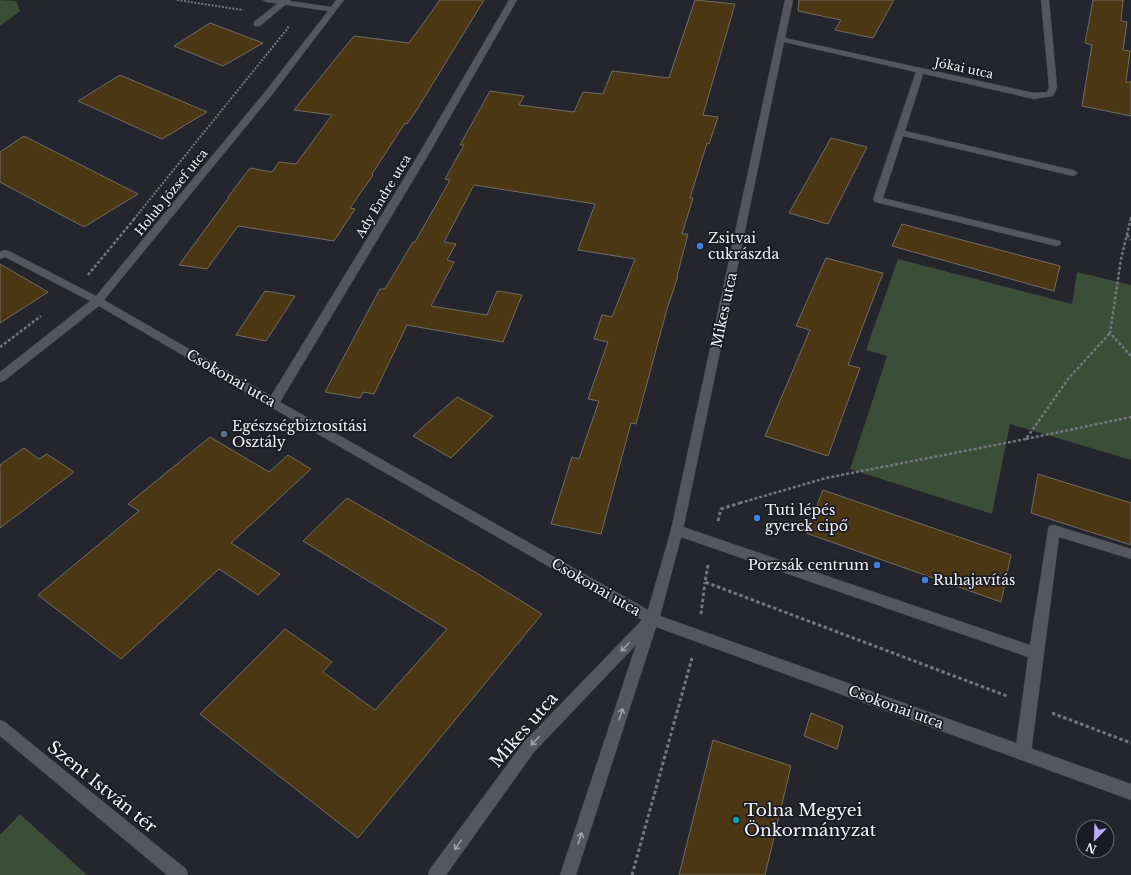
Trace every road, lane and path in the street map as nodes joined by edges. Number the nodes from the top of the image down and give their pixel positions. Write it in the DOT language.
graph roads {
  1 [pos="177,0"];
  2 [pos="267,0"];
  3 [pos="340,0"];
  4 [pos="513,0"];
  5 [pos="789,0"];
  6 [pos="1045,0"];
  7 [pos="285,1"];
  8 [pos="332,9"];
  9 [pos="270,14"];
  10 [pos="256,24"];
  11 [pos="782,39"];
  12 [pos="920,71"];
  13 [pos="901,133"];
  14 [pos="1072,173"];
  15 [pos="1131,217"];
  16 [pos="1127,235"];
  17 [pos="1131,240"];
  18 [pos="1056,243"];
  19 [pos="0,256"];
  20 [pos="76,289"];
  21 [pos="98,301"];
  22 [pos="44,313"];
  23 [pos="1110,333"];
  24 [pos="0,347"];
  25 [pos="1131,356"];
  26 [pos="0,378"];
  27 [pos="273,403"];
  28 [pos="1131,417"];
  29 [pos="1026,439"];
  30 [pos="676,530"];
  31 [pos="712,542"];
  32 [pos="1131,554"];
  33 [pos="706,582"];
  34 [pos="652,619"];
  35 [pos="698,635"];
  36 [pos="1036,653"];
  37 [pos="1030,704"];
  38 [pos="0,727"];
  39 [pos="1131,742"];
  40 [pos="1023,753"];
  41 [pos="1131,792"];
  42 [pos="180,875"];
  43 [pos="436,875"];
  44 [pos="568,875"];
  45 [pos="632,875"];
  1 -- 9 [label="path"];
  2 -- 7 [label="street"];
  3 -- 8 [label="street, Holub József utca"];
  4 -- 27 [label="street, Ady Endre utca"];
  5 -- 11 [label="street, Mikes utca"];
  6 -- 12 [label="street, Jókai utca"];
  7 -- 8 [label="street"];
  7 -- 9 [label="street"];
  8 -- 21 [label="street, Holub József utca"];
  9 -- 10 [label="street"];
  9 -- 20 [label="path"];
  11 -- 12 [label="street, Jókai utca"];
  11 -- 30 [label="street, Mikes utca"];
  12 -- 13 [label="street"];
  13 -- 14 [label="street"];
  13 -- 18 [label="street"];
  15 -- 16 [label="path"];
  16 -- 17 [label="path"];
  16 -- 23 [label="path"];
  19 -- 20 [label="street, Csokonai utca"];
  20 -- 21 [label="street, Csokonai utca"];
  21 -- 26 [label="street, Holub József utca"];
  21 -- 27 [label="street, Csokonai utca"];
  22 -- 24 [label="path"];
  23 -- 25 [label="path"];
  23 -- 29 [label="path"];
  27 -- 34 [label="street, Csokonai utca"];
  28 -- 29 [label="path"];
  29 -- 31 [label="path"];
  30 -- 31 [label="street"];
  30 -- 34 [label="street, Mikes utca"];
  31 -- 33 [label="path"];
  31 -- 36 [label="street"];
  32 -- 36 [label="street"];
  33 -- 35 [label="path"];
  33 -- 37 [label="path"];
  34 -- 35 [label="street, Csokonai utca"];
  34 -- 43 [label="street, Mikes utca, one-way"];
  44 -- 34 [label="street, Mikes utca, one-way"];
  35 -- 40 [label="street, Csokonai utca"];
  35 -- 45 [label="path"];
  36 -- 37 [label="street"];
  37 -- 39 [label="path"];
  37 -- 40 [label="street"];
  38 -- 42 [label="street, Szent István tér"];
  40 -- 41 [label="street, Csokonai utca"];
}
